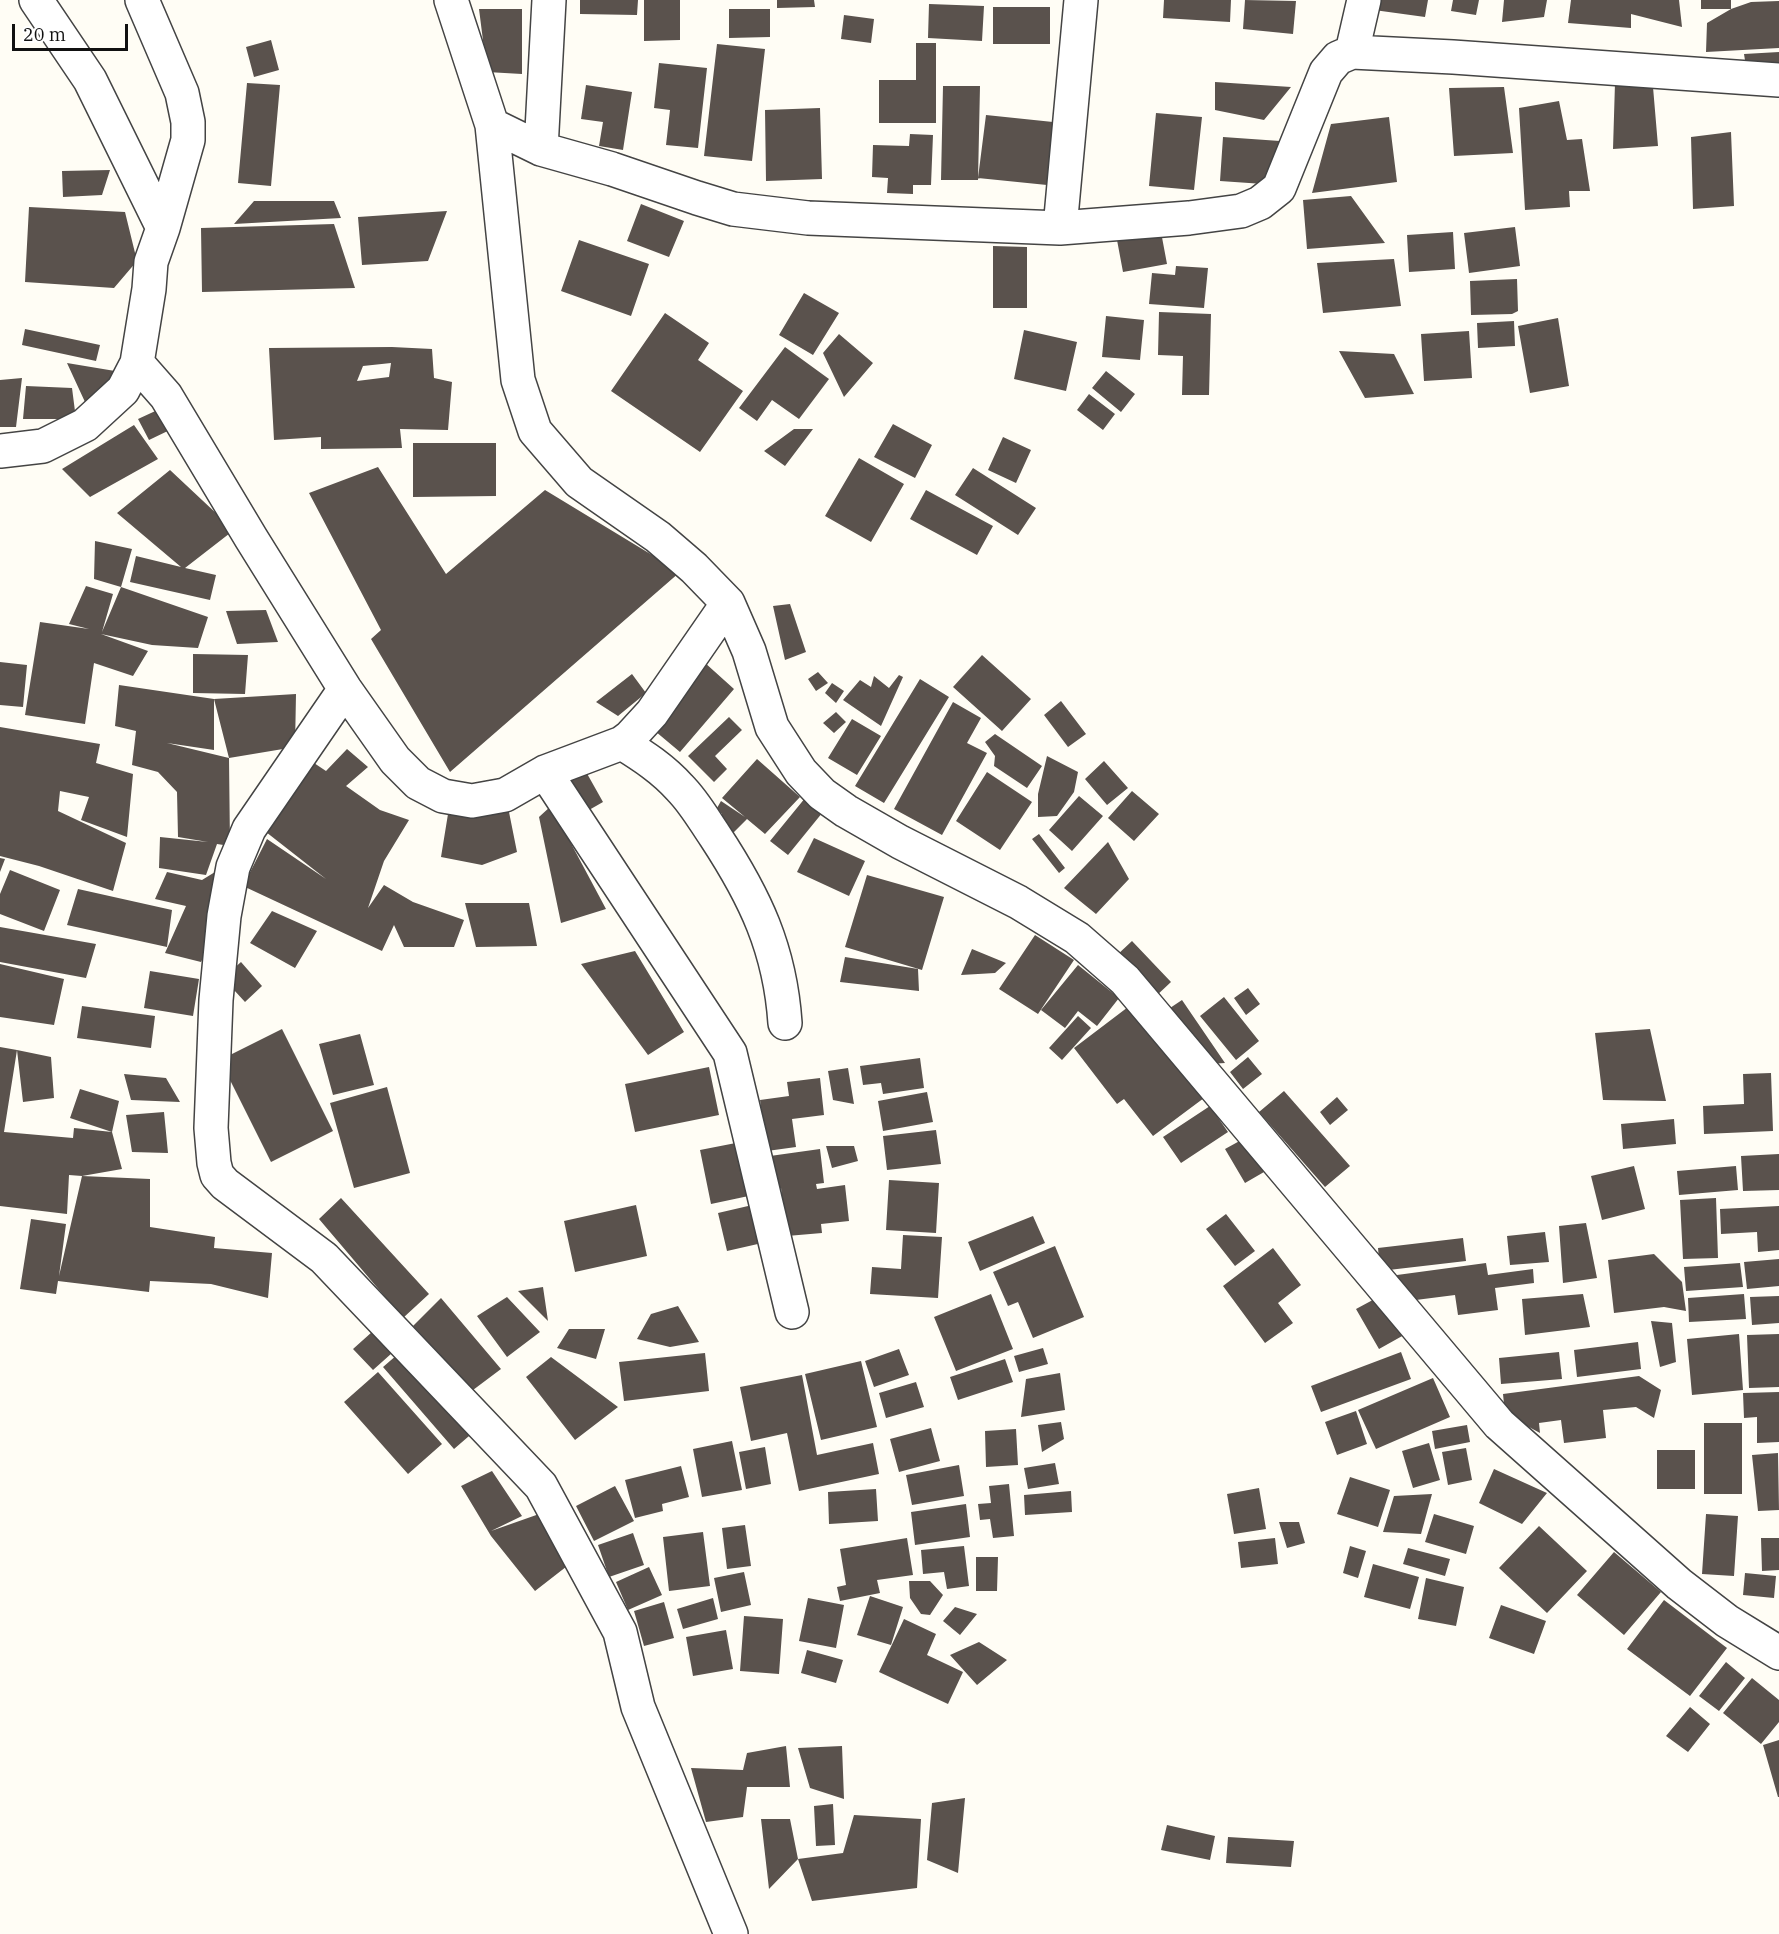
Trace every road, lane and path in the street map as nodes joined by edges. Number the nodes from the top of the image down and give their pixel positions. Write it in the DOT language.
graph roads {
  1 [pos="36,0"];
  2 [pos="142,0"];
  3 [pos="451,0"];
  4 [pos="549,0"];
  5 [pos="1081,0"];
  6 [pos="1364,0"];
  7 [pos="1352,52"];
  8 [pos="1779,80"];
  9 [pos="492,125"];
  10 [pos="541,149"];
  11 [pos="163,228"];
  12 [pos="1060,228"];
  13 [pos="137,363"];
  14 [pos="0,451"];
  15 [pos="728,603"];
  16 [pos="345,689"];
  17 [pos="626,740"];
  18 [pos="545,772"];
  19 [pos="785,1023"];
  20 [pos="792,1312"];
  21 [pos="1779,1653"];
  22 [pos="730,1934"];
  1 -- 11 [label="street"];
  2 -- 11 [label="street"];
  3 -- 9 [label="street"];
  4 -- 10 [label="street"];
  5 -- 12 [label="street"];
  6 -- 7 [label="street"];
  7 -- 8 [label="street"];
  7 -- 12 [label="street"];
  9 -- 10 [label="street"];
  9 -- 15 [label="street"];
  10 -- 12 [label="street"];
  11 -- 13 [label="street"];
  13 -- 14 [label="street"];
  13 -- 16 [label="street"];
  15 -- 17 [label="street"];
  15 -- 21 [label="street"];
  16 -- 18 [label="street"];
  16 -- 22 [label="street"];
  17 -- 18 [label="street"];
  17 -- 19 [label="street"];
  18 -- 20 [label="street"];
}
